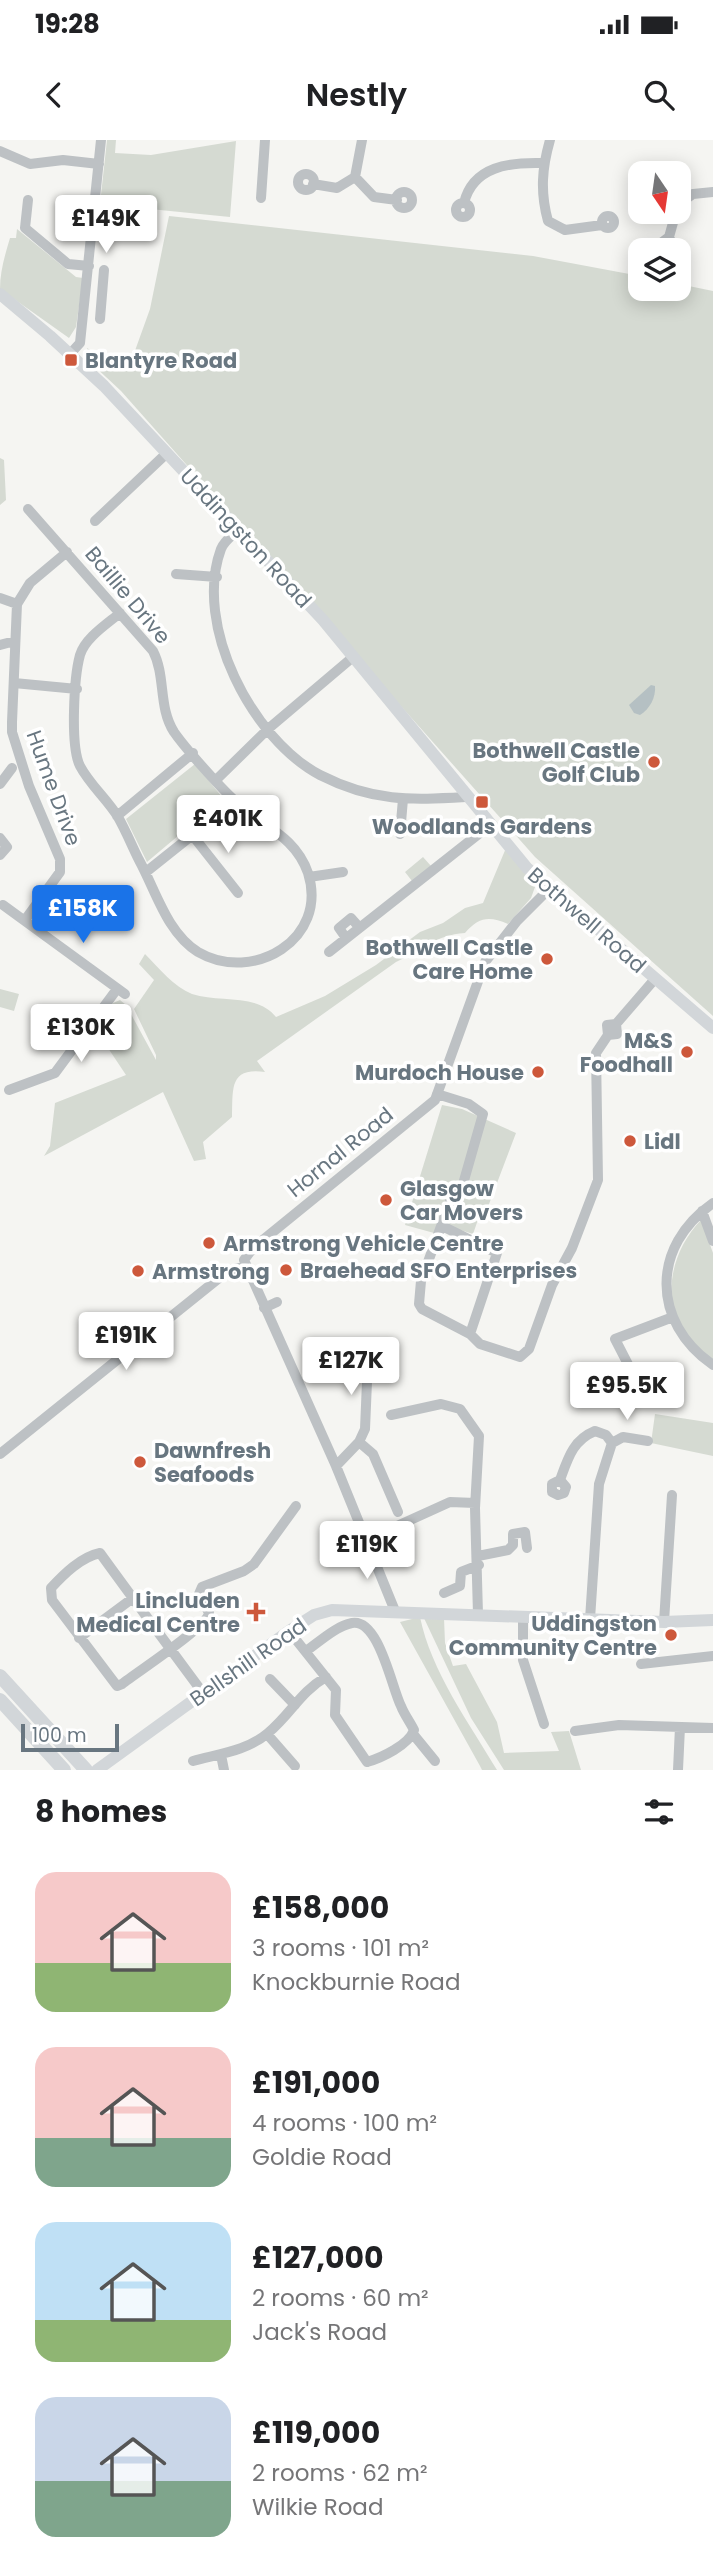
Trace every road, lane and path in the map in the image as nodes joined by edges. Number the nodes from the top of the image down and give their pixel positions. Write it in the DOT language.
graph roads {
  1 [pos="101,140"];
  2 [pos="265,140"];
  3 [pos="362,140"];
  4 [pos="550,140"];
  5 [pos="0,152"];
  6 [pos="543,163"];
  7 [pos="99,164"];
  8 [pos="355,177"];
  9 [pos="313,184"];
  10 [pos="713,192"];
  11 [pos="691,195"];
  12 [pos="261,198"];
  13 [pos="28,200"];
  14 [pos="397,200"];
  15 [pos="464,203"];
  16 [pos="95,207"];
  17 [pos="127,210"];
  18 [pos="673,224"];
  19 [pos="602,225"];
  20 [pos="669,237"];
  21 [pos="89,266"];
  22 [pos="104,270"];
  23 [pos="87,292"];
  24 [pos="103,293"];
  25 [pos="2,299"];
  26 [pos="100,319"];
  27 [pos="70,354"];
  28 [pos="167,453"];
  29 [pos="28,509"];
  30 [pos="95,521"];
  31 [pos="239,529"];
  32 [pos="66,552"];
  33 [pos="176,574"];
  34 [pos="217,577"];
  35 [pos="0,598"];
  36 [pos="18,604"];
  37 [pos="120,613"];
  38 [pos="15,641"];
  39 [pos="0,645"];
  40 [pos="353,657"];
  41 [pos="14,683"];
  42 [pos="77,689"];
  43 [pos="268,729"];
  44 [pos="193,753"];
  45 [pos="12,768"];
  46 [pos="217,779"];
  47 [pos="0,784"];
  48 [pos="403,799"];
  49 [pos="468,799"];
  50 [pos="234,801"];
  51 [pos="117,816"];
  52 [pos="490,825"];
  53 [pos="400,834"];
  54 [pos="193,836"];
  55 [pos="0,838"];
  56 [pos="0,855"];
  57 [pos="146,872"];
  58 [pos="343,872"];
  59 [pos="309,877"];
  60 [pos="550,888"];
  61 [pos="238,893"];
  62 [pos="3,905"];
  63 [pos="25,920"];
  64 [pos="329,952"];
  65 [pos="654,980"];
  66 [pos="713,1028"];
  67 [pos="9,1090"];
  68 [pos="437,1094"];
  69 [pos="713,1203"];
  70 [pos="702,1211"];
  71 [pos="442,1226"];
  72 [pos="713,1241"];
  73 [pos="245,1263"];
  74 [pos="277,1302"];
  75 [pos="264,1308"];
  76 [pos="673,1317"];
  77 [pos="470,1334"];
  78 [pos="368,1358"];
  79 [pos="713,1364"];
  80 [pos="660,1403"];
  81 [pos="391,1415"];
  82 [pos="359,1441"];
  83 [pos="648,1441"];
  84 [pos="612,1443"];
  85 [pos="0,1454"];
  86 [pos="336,1466"];
  87 [pos="560,1480"];
  88 [pos="672,1495"];
  89 [pos="475,1503"];
  90 [pos="296,1506"];
  91 [pos="398,1512"];
  92 [pos="397,1526"];
  93 [pos="527,1548"];
  94 [pos="478,1560"];
  95 [pos="444,1593"];
  96 [pos="133,1598"];
  97 [pos="395,1611"];
  98 [pos="478,1614"];
  99 [pos="523,1616"];
  100 [pos="590,1619"];
  101 [pos="713,1620"];
  102 [pos="664,1622"];
  103 [pos="289,1630"];
  104 [pos="79,1638"];
  105 [pos="170,1648"];
  106 [pos="306,1650"];
  107 [pos="713,1656"];
  108 [pos="642,1664"];
  109 [pos="0,1676"];
  110 [pos="326,1677"];
  111 [pos="271,1685"];
  112 [pos="203,1693"];
  113 [pos="0,1700"];
  114 [pos="295,1705"];
  115 [pos="544,1724"];
  116 [pos="680,1727"];
  117 [pos="713,1728"];
  118 [pos="575,1731"];
  119 [pos="267,1734"];
  120 [pos="413,1734"];
  121 [pos="221,1755"];
  122 [pos="193,1761"];
  123 [pos="436,1761"];
  124 [pos="82,1765"];
  125 [pos="295,1766"];
  126 [pos="364,1766"];
  127 [pos="64,1770"];
  128 [pos="97,1770"];
  129 [pos="224,1770"];
  130 [pos="678,1770"];
  1 -- 7 [label="street"];
  2 -- 12 [label="street"];
  3 -- 8 [label="street"];
  4 -- 6 [label="street"];
  5 -- 7 [label="street"];
  6 -- 15 [label="street"];
  6 -- 19 [label="street"];
  7 -- 16 [label="street"];
  8 -- 9 [label="street"];
  8 -- 14 [label="street"];
  10 -- 11 [label="street"];
  13 -- 21 [label="street"];
  16 -- 17 [label="street"];
  16 -- 21 [label="street"];
  18 -- 20 [label="street"];
  21 -- 23 [label="street"];
  22 -- 24 [label="street"];
  23 -- 24 [label="street"];
  23 -- 27 [label="street"];
  24 -- 26 [label="street"];
  25 -- 27 [label="main road, Uddingston Road"];
  27 -- 28 [label="main road, Uddingston Road"];
  28 -- 30 [label="street"];
  28 -- 31 [label="main road, Uddingston Road"];
  29 -- 32 [label="street, Baillie Drive"];
  31 -- 34 [label="street"];
  31 -- 40 [label="main road, Uddingston Road"];
  32 -- 36 [label="street"];
  32 -- 37 [label="street, Baillie Drive"];
  33 -- 34 [label="street"];
  34 -- 43 [label="street"];
  35 -- 36 [label="street"];
  36 -- 38 [label="street, Hume Drive"];
  37 -- 42 [label="street"];
  37 -- 44 [label="street, Baillie Drive"];
  38 -- 39 [label="street"];
  38 -- 41 [label="street, Hume Drive"];
  40 -- 43 [label="street"];
  40 -- 49 [label="main road, Uddingston Road"];
  41 -- 42 [label="street"];
  41 -- 63 [label="street, Hume Drive"];
  42 -- 51 [label="street"];
  43 -- 46 [label="street"];
  43 -- 48 [label="street"];
  44 -- 46 [label="street, Baillie Drive"];
  44 -- 51 [label="street"];
  45 -- 47 [label="street"];
  46 -- 50 [label="street, Baillie Drive"];
  48 -- 49 [label="street"];
  48 -- 53 [label="street"];
  49 -- 52 [label="main road, Bothwell Road"];
  50 -- 54 [label="street"];
  50 -- 59 [label="street"];
  51 -- 57 [label="street"];
  52 -- 60 [label="main road, Bothwell Road"];
  52 -- 64 [label="street"];
  54 -- 57 [label="street"];
  54 -- 61 [label="street"];
  55 -- 56 [label="street"];
  57 -- 59 [label="street"];
  58 -- 59 [label="street"];
  60 -- 65 [label="main road, Bothwell Road"];
  60 -- 68 [label="street, Hornal Road"];
  62 -- 63 [label="street"];
  63 -- 67 [label="street"];
  65 -- 66 [label="main road, Bothwell Road"];
  65 -- 77 [label="street"];
  68 -- 71 [label="street"];
  68 -- 73 [label="street, Hornal Road"];
  69 -- 70 [label="street"];
  70 -- 72 [label="street"];
  70 -- 76 [label="street"];
  71 -- 77 [label="street"];
  71 -- 77 [label="street"];
  73 -- 75 [label="street"];
  73 -- 85 [label="street, Hornal Road"];
  74 -- 75 [label="street"];
  75 -- 86 [label="street"];
  76 -- 79 [label="street"];
  76 -- 80 [label="street"];
  78 -- 82 [label="street"];
  81 -- 89 [label="street"];
  82 -- 86 [label="street"];
  82 -- 91 [label="street"];
  83 -- 84 [label="street"];
  84 -- 87 [label="street"];
  84 -- 100 [label="street"];
  86 -- 97 [label="street"];
  88 -- 102 [label="street"];
  89 -- 92 [label="street"];
  89 -- 94 [label="street"];
  90 -- 105 [label="street"];
  93 -- 94 [label="street"];
  94 -- 95 [label="street"];
  94 -- 98 [label="street"];
  96 -- 104 [label="street"];
  96 -- 104 [label="street"];
  96 -- 105 [label="street"];
  97 -- 98 [label="main road, Bellshill Road"];
  97 -- 103 [label="main road, Bellshill Road"];
  98 -- 99 [label="main road, Bellshill Road"];
  99 -- 100 [label="main road, Bellshill Road"];
  99 -- 115 [label="street"];
  100 -- 102 [label="main road, Bellshill Road"];
  101 -- 102 [label="main road, Bellshill Road"];
  103 -- 106 [label="street"];
  103 -- 112 [label="main road, Bellshill Road"];
  104 -- 105 [label="street"];
  105 -- 112 [label="street"];
  106 -- 110 [label="street"];
  106 -- 120 [label="street"];
  107 -- 108 [label="street"];
  109 -- 124 [label="highway"];
  110 -- 114 [label="street"];
  110 -- 126 [label="street"];
  111 -- 114 [label="street"];
  112 -- 128 [label="main road, Bellshill Road"];
  113 -- 127 [label="highway"];
  114 -- 119 [label="street"];
  116 -- 117 [label="street"];
  116 -- 118 [label="street"];
  116 -- 130 [label="street"];
  119 -- 121 [label="street"];
  119 -- 125 [label="street"];
  120 -- 123 [label="street"];
  120 -- 126 [label="street"];
  121 -- 122 [label="street"];
  121 -- 129 [label="street"];
}
